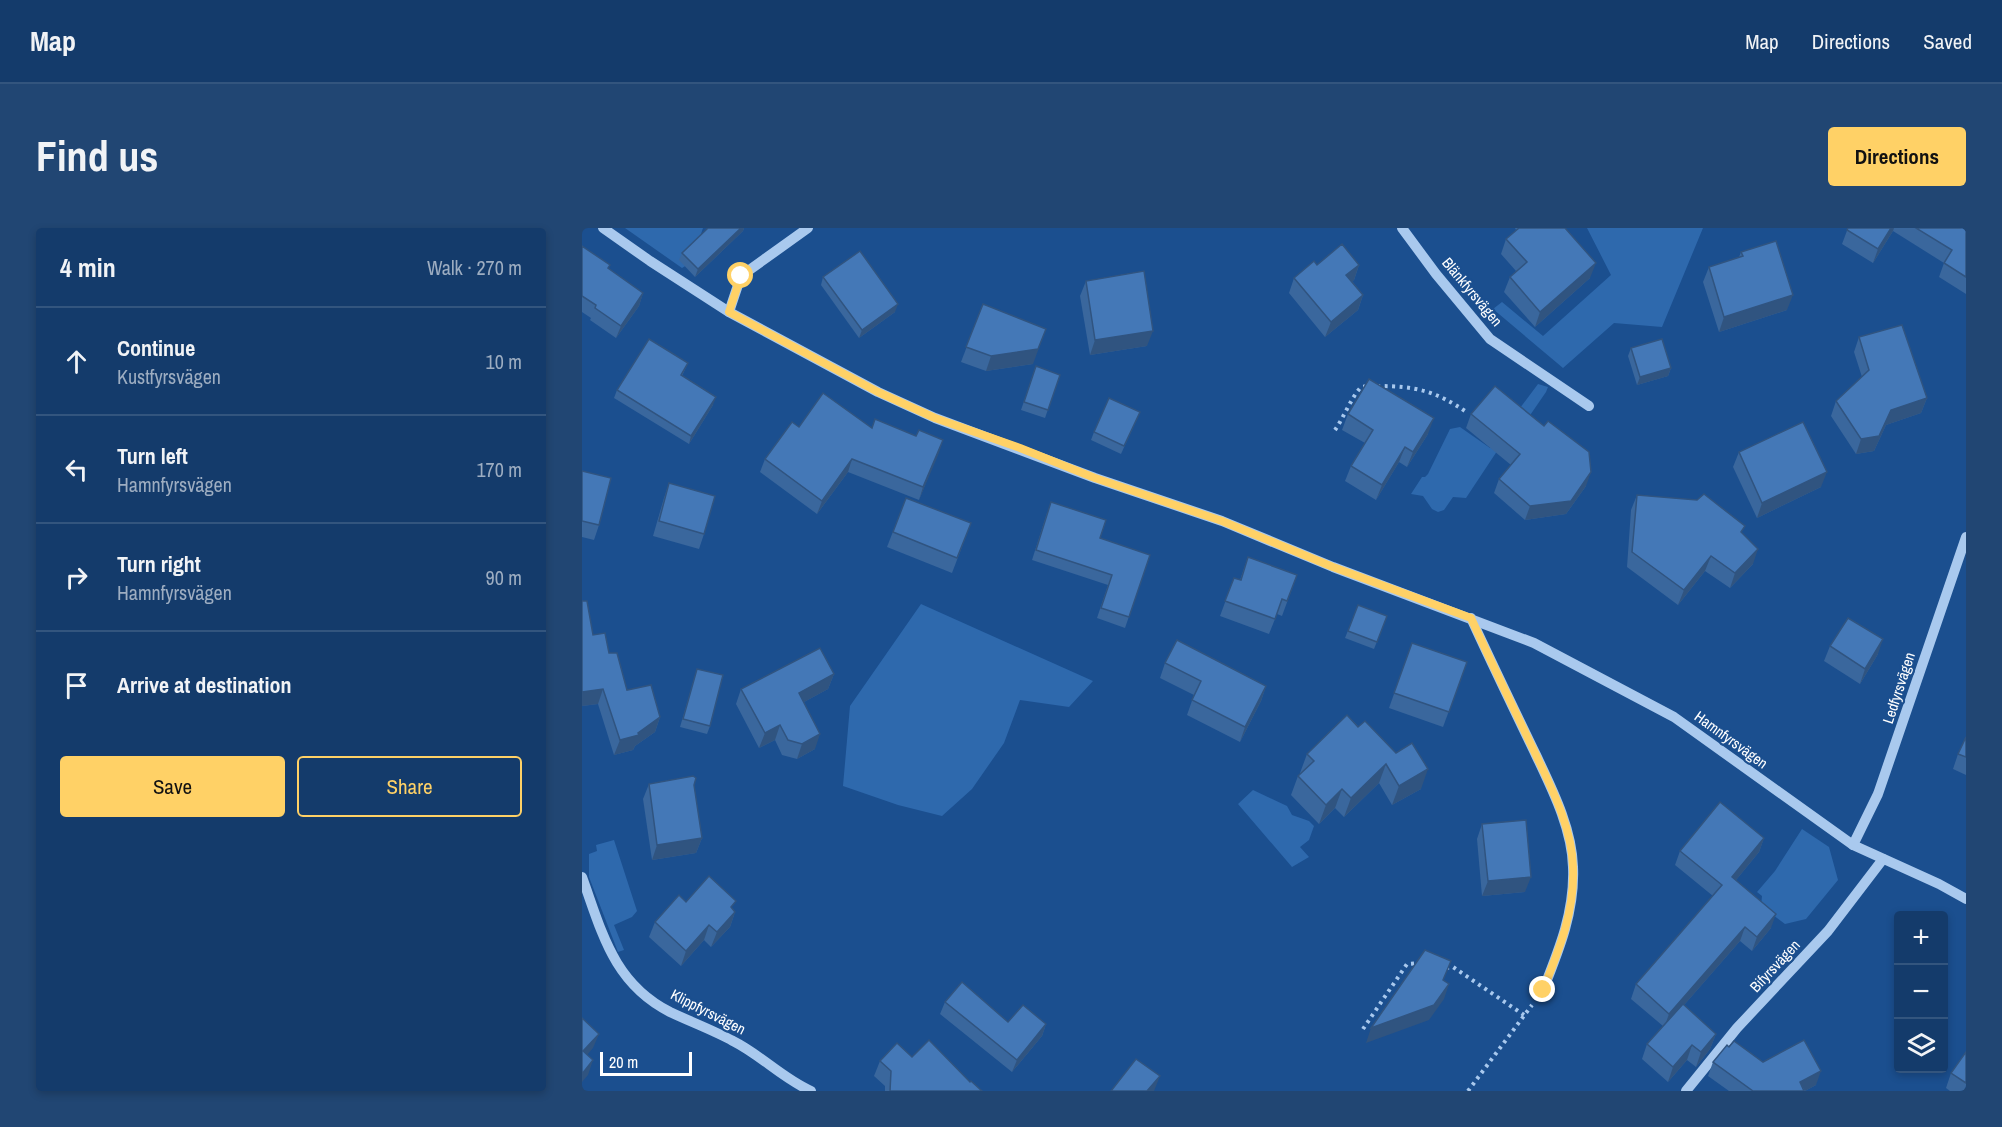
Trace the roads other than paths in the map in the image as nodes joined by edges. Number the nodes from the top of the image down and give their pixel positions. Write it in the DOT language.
graph roads {
  1 [pos="603,228"];
  2 [pos="808,228"];
  3 [pos="1401,228"];
  4 [pos="729,312"];
  5 [pos="1589,406"];
  6 [pos="1966,537"];
  7 [pos="1471,618"];
  8 [pos="1853,845"];
  9 [pos="1883,859"];
  10 [pos="582,877"];
  11 [pos="1966,899"];
  12 [pos="1543,990"];
  13 [pos="811,1091"];
  14 [pos="1686,1091"];
  1 -- 4 [label="street, Hamnfyrsvägen"];
  2 -- 4 [label="street"];
  3 -- 5 [label="street, Blänkfyrsvägen"];
  4 -- 7 [label="street, Hamnfyrsvägen"];
  6 -- 8 [label="street, Ledfyrsvägen"];
  7 -- 8 [label="street, Hamnfyrsvägen"];
  7 -- 12 [label="street"];
  8 -- 9 [label="street, Hamnfyrsvägen"];
  9 -- 11 [label="street, Hamnfyrsvägen"];
  9 -- 14 [label="street, Bifyrsvägen"];
  10 -- 13 [label="street, Klippfyrsvägen"];
}
